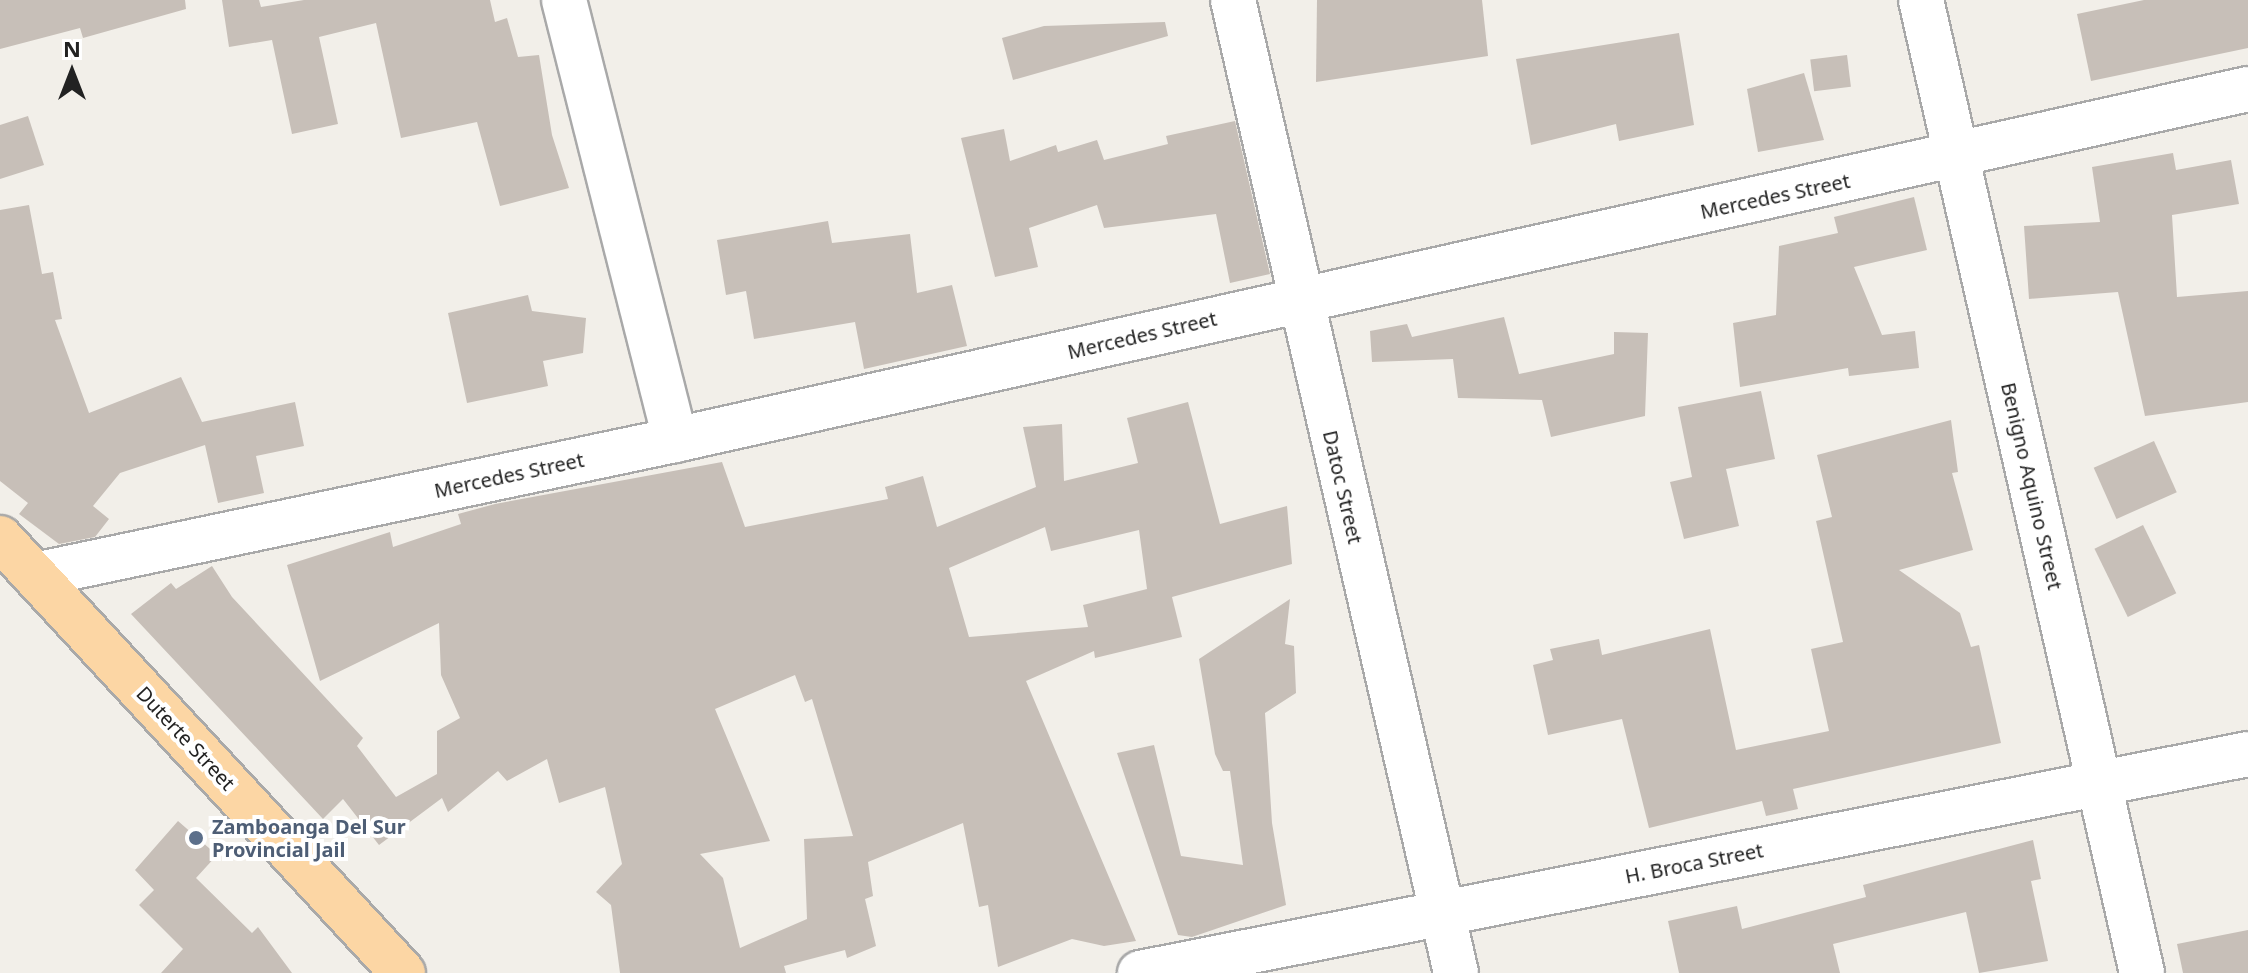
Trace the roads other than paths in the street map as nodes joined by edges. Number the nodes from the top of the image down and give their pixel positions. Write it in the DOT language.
graph roads {
  1 [pos="564,0"];
  2 [pos="1233,0"];
  3 [pos="1921,0"];
  4 [pos="2248,89"];
  5 [pos="1954,157"];
  6 [pos="1300,300"];
  7 [pos="675,440"];
  8 [pos="0,538"];
  9 [pos="35,575"];
  10 [pos="2248,754"];
  11 [pos="2102,785"];
  12 [pos="1441,912"];
  13 [pos="403,973"];
  14 [pos="1140,973"];
  15 [pos="1456,973"];
  16 [pos="2142,973"];
  1 -- 7 [label="street"];
  2 -- 6 [label="street, Datoc Street"];
  3 -- 5 [label="street, Benigno Aquino Street"];
  4 -- 5 [label="street, Mercedes Street"];
  5 -- 6 [label="street, Mercedes Street"];
  5 -- 11 [label="street, Benigno Aquino Street"];
  6 -- 7 [label="street, Mercedes Street"];
  6 -- 12 [label="street, Datoc Street"];
  7 -- 9 [label="street, Mercedes Street"];
  8 -- 9 [label="main road, Duterte Street"];
  9 -- 13 [label="main road, Duterte Street"];
  10 -- 11 [label="street, H. Broca Street"];
  11 -- 12 [label="street, H. Broca Street"];
  11 -- 16 [label="street, Benigno Aquino Street"];
  12 -- 14 [label="street, H. Broca Street"];
  12 -- 15 [label="street, Datoc Street"];
}
